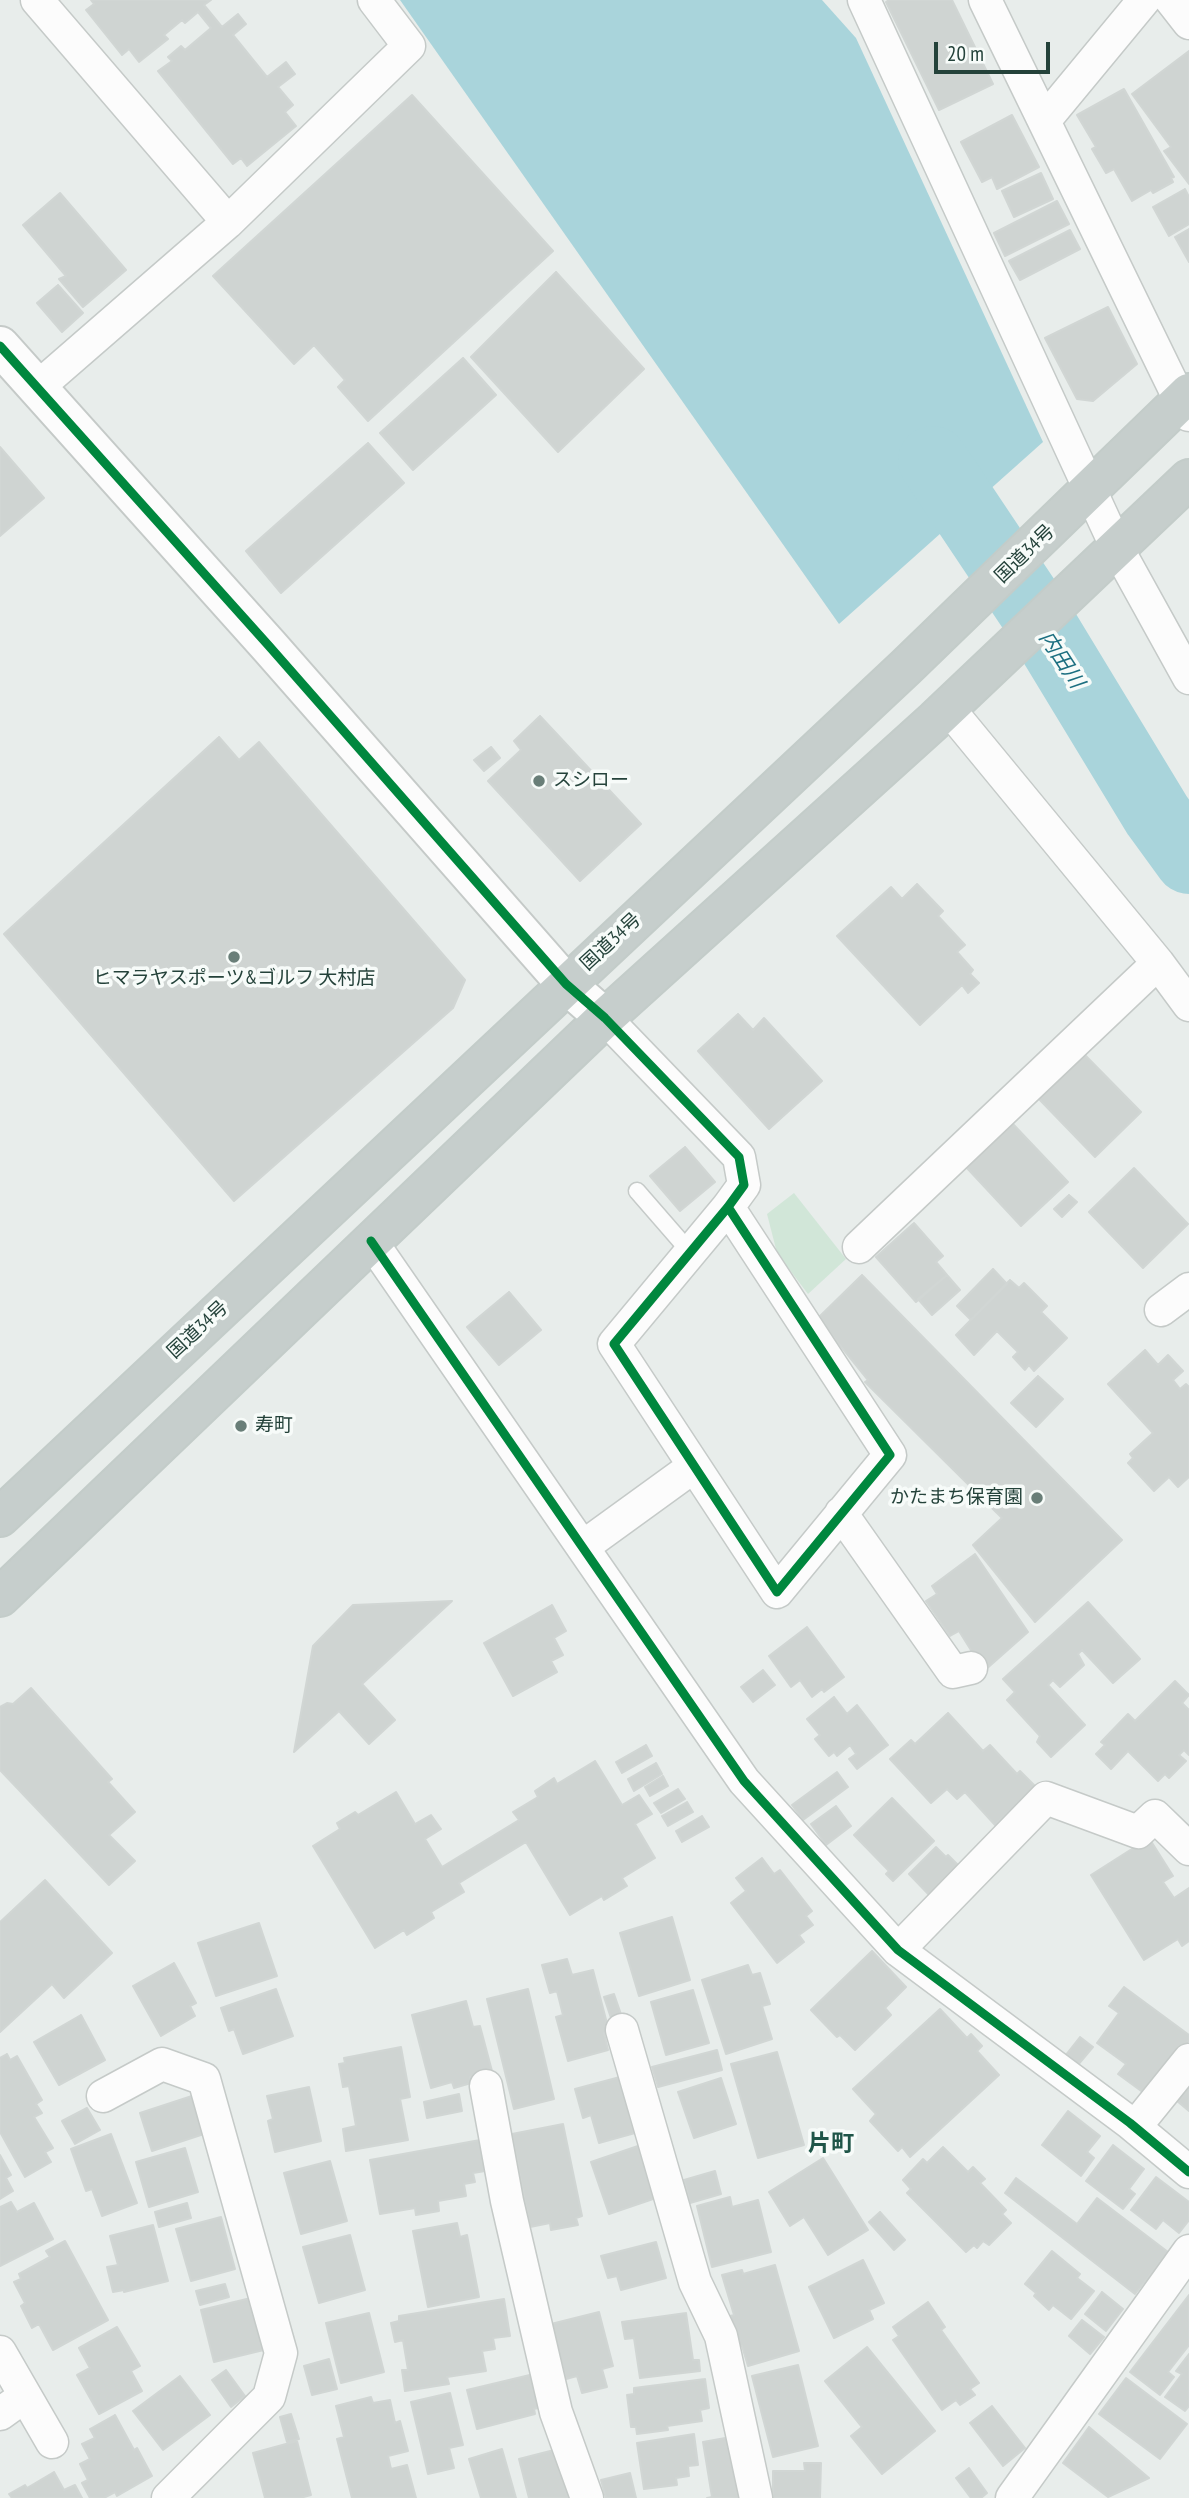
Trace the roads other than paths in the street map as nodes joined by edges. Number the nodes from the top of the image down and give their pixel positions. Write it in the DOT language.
graph roads {
  1 [pos="37,0"];
  2 [pos="374,0"];
  3 [pos="864,0"];
  4 [pos="985,0"];
  5 [pos="1144,0"];
  6 [pos="1171,0"];
  7 [pos="1189,23"];
  8 [pos="1044,121"];
  9 [pos="228,222"];
  10 [pos="0,346"];
  11 [pos="37,388"];
  12 [pos="1186,403"];
  13 [pos="1189,479"];
  14 [pos="1091,491"];
  15 [pos="1116,546"];
  16 [pos="1189,678"];
  17 [pos="948,708"];
  18 [pos="1158,963"];
  19 [pos="566,984"];
  20 [pos="1189,1005"];
  21 [pos="605,1017"];
  22 [pos="636,1191"];
  23 [pos="728,1207"];
  24 [pos="371,1241"];
  25 [pos="859,1247"];
  26 [pos="690,1252"];
  27 [pos="1189,1289"];
  28 [pos="1161,1310"];
  29 [pos="693,1467"];
  30 [pos="841,1513"];
  31 [pos="0,1517"];
  32 [pos="584,1546"];
  33 [pos="0,1597"];
  34 [pos="971,1668"];
  35 [pos="1189,1849"];
  36 [pos="898,1950"];
  37 [pos="622,2030"];
  38 [pos="1189,2060"];
  39 [pos="486,2086"];
  40 [pos="103,2096"];
  41 [pos="1135,2127"];
  42 [pos="1189,2172"];
  43 [pos="1189,2252"];
  44 [pos="0,2352"];
  45 [pos="12,2405"];
  46 [pos="52,2442"];
  47 [pos="168,2498"];
  48 [pos="587,2498"];
  49 [pos="756,2498"];
  50 [pos="1012,2498"];
  1 -- 9 [label="street"];
  2 -- 9 [label="street"];
  3 -- 14 [label="street"];
  4 -- 8 [label="street"];
  5 -- 8 [label="street"];
  6 -- 7 [label="street"];
  8 -- 12 [label="street"];
  9 -- 11 [label="street"];
  10 -- 11 [label="street"];
  11 -- 19 [label="street"];
  12 -- 14 [label="highway, 国道34号"];
  13 -- 15 [label="highway"];
  14 -- 15 [label="street"];
  14 -- 19 [label="highway, 国道34号"];
  15 -- 16 [label="street"];
  15 -- 17 [label="highway"];
  17 -- 18 [label="street"];
  17 -- 21 [label="highway"];
  18 -- 20 [label="street"];
  18 -- 25 [label="street"];
  19 -- 21 [label="street"];
  19 -- 31 [label="highway, 国道34号"];
  21 -- 23 [label="street"];
  21 -- 24 [label="highway"];
  22 -- 26 [label="lane"];
  23 -- 26 [label="street"];
  23 -- 30 [label="street"];
  24 -- 32 [label="street"];
  24 -- 33 [label="highway"];
  26 -- 29 [label="street"];
  27 -- 28 [label="street"];
  29 -- 30 [label="street"];
  29 -- 32 [label="street"];
  30 -- 34 [label="street"];
  32 -- 36 [label="street"];
  35 -- 36 [label="street"];
  36 -- 41 [label="street"];
  37 -- 49 [label="street"];
  38 -- 41 [label="street"];
  39 -- 48 [label="street"];
  40 -- 47 [label="street"];
  41 -- 42 [label="street"];
  43 -- 50 [label="street"];
  44 -- 45 [label="street"];
  45 -- 46 [label="street"];
}
